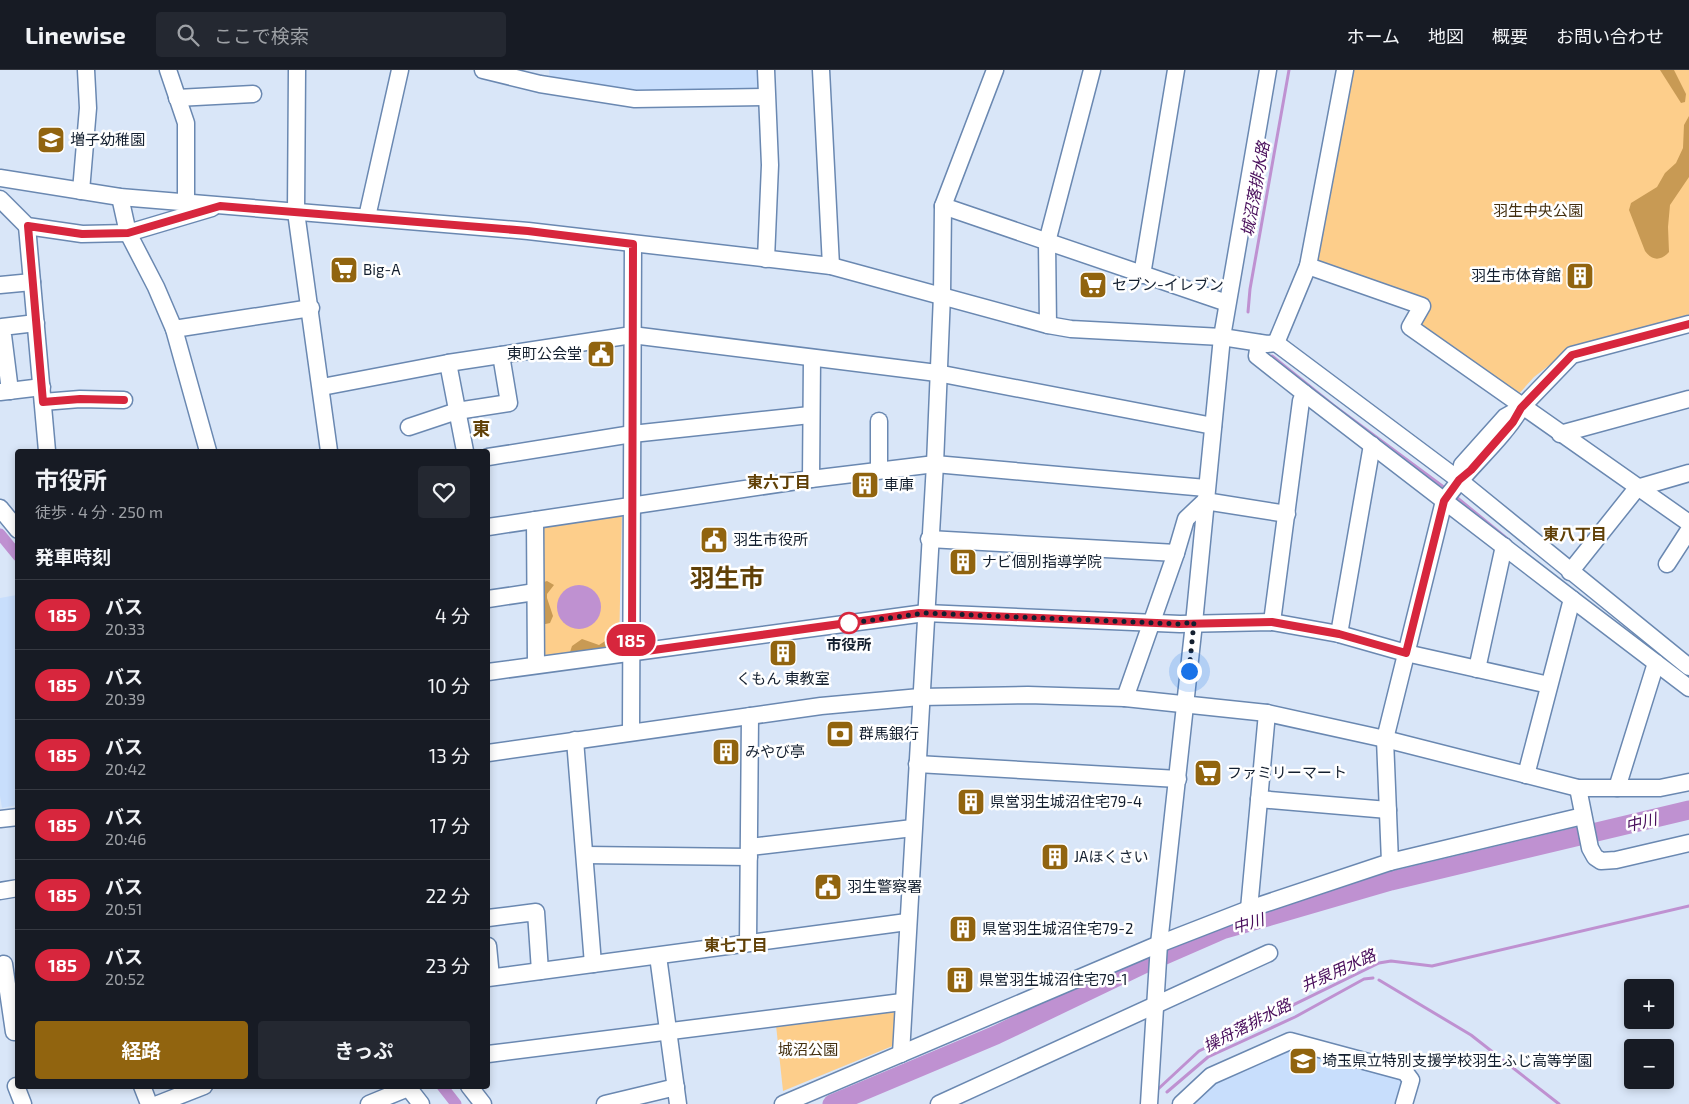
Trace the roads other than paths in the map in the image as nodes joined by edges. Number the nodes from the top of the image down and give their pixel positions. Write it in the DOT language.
graph roads {
  1 [pos="82,70"];
  2 [pos="168,70"];
  3 [pos="297,70"];
  4 [pos="400,70"];
  5 [pos="483,70"];
  6 [pos="766,70"];
  7 [pos="821,70"];
  8 [pos="1092,70"];
  9 [pos="1176,70"];
  10 [pos="1268,70"];
  11 [pos="1345,70"];
  12 [pos="994,71"];
  13 [pos="539,77"];
  14 [pos="253,94"];
  15 [pos="766,97"];
  16 [pos="177,98"];
  17 [pos="0,178"];
  18 [pos="81,191"];
  19 [pos="120,197"];
  20 [pos="0,198"];
  21 [pos="186,202"];
  22 [pos="220,206"];
  23 [pos="943,206"];
  24 [pos="296,212"];
  25 [pos="367,217"];
  26 [pos="28,226"];
  27 [pos="128,233"];
  28 [pos="1047,242"];
  29 [pos="633,244"];
  30 [pos="766,259"];
  31 [pos="831,266"];
  32 [pos="1308,266"];
  33 [pos="1142,274"];
  34 [pos="32,282"];
  35 [pos="0,285"];
  36 [pos="942,295"];
  37 [pos="1227,303"];
  38 [pos="311,308"];
  39 [pos="36,323"];
  40 [pos="1689,324"];
  41 [pos="1048,325"];
  42 [pos="174,329"];
  43 [pos="632,334"];
  44 [pos="1222,337"];
  45 [pos="1259,342"];
  46 [pos="1276,343"];
  47 [pos="501,355"];
  48 [pos="812,358"];
  49 [pos="448,363"];
  50 [pos="937,373"];
  51 [pos="322,387"];
  52 [pos="5,391"];
  53 [pos="42,394"];
  54 [pos="1304,394"];
  55 [pos="1689,399"];
  56 [pos="124,400"];
  57 [pos="1521,408"];
  58 [pos="457,412"];
  59 [pos="810,414"];
  60 [pos="879,421"];
  61 [pos="1213,426"];
  62 [pos="409,427"];
  63 [pos="632,434"];
  64 [pos="1560,434"];
  65 [pos="1372,445"];
  66 [pos="48,449"];
  67 [pos="207,449"];
  68 [pos="329,449"];
  69 [pos="465,449"];
  70 [pos="490,457"];
  71 [pos="935,464"];
  72 [pos="879,470"];
  73 [pos="1689,473"];
  74 [pos="810,479"];
  75 [pos="1459,480"];
  76 [pos="1637,488"];
  77 [pos="1206,494"];
  78 [pos="1444,501"];
  79 [pos="632,505"];
  80 [pos="0,508"];
  81 [pos="1287,514"];
  82 [pos="535,520"];
  83 [pos="1689,523"];
  84 [pos="15,524"];
  85 [pos="490,527"];
  86 [pos="1689,530"];
  87 [pos="929,539"];
  88 [pos="1504,546"];
  89 [pos="1176,553"];
  90 [pos="1667,564"];
  91 [pos="1576,577"];
  92 [pos="535,592"];
  93 [pos="1571,598"];
  94 [pos="490,599"];
  95 [pos="925,613"];
  96 [pos="1194,622"];
  97 [pos="1272,622"];
  98 [pos="1152,623"];
  99 [pos="1339,634"];
  100 [pos="632,653"];
  101 [pos="1406,653"];
  102 [pos="1656,663"];
  103 [pos="536,665"];
  104 [pos="1689,666"];
  105 [pos="1477,669"];
  106 [pos="490,672"];
  107 [pos="1549,685"];
  108 [pos="1689,688"];
  109 [pos="920,697"];
  110 [pos="1125,698"];
  111 [pos="1185,703"];
  112 [pos="1267,713"];
  113 [pos="750,716"];
  114 [pos="632,732"];
  115 [pos="1385,739"];
  116 [pos="575,740"];
  117 [pos="490,754"];
  118 [pos="917,764"];
  119 [pos="1526,775"];
  120 [pos="1178,779"];
  121 [pos="1689,782"];
  122 [pos="1578,788"];
  123 [pos="1617,788"];
  124 [pos="1259,799"];
  125 [pos="1388,810"];
  126 [pos="15,817"];
  127 [pos="0,819"];
  128 [pos="1584,821"];
  129 [pos="913,828"];
  130 [pos="1689,843"];
  131 [pos="749,852"];
  132 [pos="585,855"];
  133 [pos="1390,862"];
  134 [pos="15,888"];
  135 [pos="0,891"];
  136 [pos="1248,909"];
  137 [pos="490,918"];
  138 [pos="907,922"];
  139 [pos="748,942"];
  140 [pos="1159,944"];
  141 [pos="1269,953"];
  142 [pos="658,956"];
  143 [pos="7,963"];
  144 [pos="593,964"];
  145 [pos="540,971"];
  146 [pos="490,978"];
  147 [pos="902,1002"];
  148 [pos="1155,1005"];
  149 [pos="15,1032"];
  150 [pos="669,1032"];
  151 [pos="490,1054"];
  152 [pos="900,1054"];
  153 [pos="11,1085"];
  154 [pos="676,1087"];
  155 [pos="143,1089"];
  156 [pos="196,1089"];
  157 [pos="403,1089"];
  158 [pos="409,1089"];
  159 [pos="457,1089"];
  160 [pos="471,1089"];
  161 [pos="23,1104"];
  162 [pos="149,1104"];
  163 [pos="158,1104"];
  164 [pos="369,1104"];
  165 [pos="420,1104"];
  166 [pos="469,1104"];
  167 [pos="483,1104"];
  168 [pos="605,1104"];
  169 [pos="678,1104"];
  170 [pos="783,1104"];
  171 [pos="939,1104"];
  172 [pos="1149,1104"];
  173 [pos="1181,1104"];
  174 [pos="1404,1104"];
  1 -- 18 [label="street"];
  2 -- 16 [label="street"];
  3 -- 24 [label="street"];
  4 -- 25 [label="street"];
  5 -- 13 [label="street"];
  6 -- 15 [label="street"];
  7 -- 31 [label="street"];
  8 -- 28 [label="street"];
  9 -- 33 [label="street"];
  10 -- 37 [label="street"];
  11 -- 32 [label="street"];
  12 -- 23 [label="street"];
  13 -- 15 [label="street"];
  14 -- 16 [label="street"];
  15 -- 30 [label="street"];
  16 -- 21 [label="street"];
  17 -- 18 [label="street"];
  18 -- 19 [label="street"];
  19 -- 21 [label="street"];
  19 -- 27 [label="street"];
  20 -- 26 [label="street"];
  21 -- 22 [label="street"];
  22 -- 24 [label="street"];
  22 -- 27 [label="street"];
  23 -- 28 [label="street"];
  23 -- 36 [label="street"];
  24 -- 25 [label="street"];
  24 -- 38 [label="street"];
  25 -- 29 [label="street"];
  26 -- 27 [label="street"];
  26 -- 34 [label="street"];
  27 -- 42 [label="street"];
  28 -- 33 [label="street"];
  28 -- 41 [label="street"];
  29 -- 30 [label="street"];
  29 -- 43 [label="street"];
  30 -- 31 [label="street"];
  31 -- 36 [label="street"];
  32 -- 46 [label="street"];
  32 -- 57 [label="street"];
  33 -- 37 [label="street"];
  34 -- 35 [label="street"];
  34 -- 39 [label="street"];
  36 -- 41 [label="street"];
  36 -- 50 [label="street"];
  37 -- 44 [label="street"];
  38 -- 42 [label="street"];
  38 -- 51 [label="street"];
  39 -- 52 [label="street"];
  39 -- 53 [label="street"];
  40 -- 57 [label="street"];
  41 -- 44 [label="street"];
  42 -- 67 [label="street"];
  43 -- 47 [label="street"];
  43 -- 48 [label="street"];
  43 -- 63 [label="street"];
  44 -- 45 [label="street"];
  44 -- 61 [label="street"];
  45 -- 46 [label="street"];
  45 -- 54 [label="street"];
  46 -- 75 [label="street"];
  47 -- 49 [label="street"];
  47 -- 58 [label="street"];
  48 -- 50 [label="street"];
  48 -- 59 [label="street"];
  49 -- 51 [label="street"];
  49 -- 58 [label="street"];
  50 -- 61 [label="street"];
  50 -- 71 [label="street"];
  51 -- 68 [label="street"];
  52 -- 53 [label="street"];
  53 -- 56 [label="street"];
  53 -- 66 [label="street"];
  54 -- 65 [label="street"];
  54 -- 81 [label="street"];
  55 -- 64 [label="street"];
  57 -- 64 [label="street"];
  57 -- 75 [label="street"];
  58 -- 62 [label="street"];
  58 -- 69 [label="street"];
  59 -- 63 [label="street"];
  59 -- 74 [label="street"];
  60 -- 72 [label="street"];
  61 -- 77 [label="street"];
  63 -- 70 [label="street"];
  63 -- 79 [label="street"];
  64 -- 76 [label="street"];
  65 -- 78 [label="street"];
  65 -- 99 [label="street"];
  71 -- 72 [label="street"];
  71 -- 77 [label="street"];
  71 -- 87 [label="street"];
  72 -- 74 [label="street"];
  73 -- 76 [label="street"];
  74 -- 79 [label="street"];
  75 -- 78 [label="street"];
  75 -- 91 [label="street"];
  76 -- 83 [label="street"];
  76 -- 91 [label="street"];
  77 -- 81 [label="street"];
  77 -- 89 [label="street"];
  77 -- 96 [label="street"];
  78 -- 88 [label="street"];
  78 -- 101 [label="street"];
  79 -- 82 [label="street"];
  79 -- 100 [label="street"];
  80 -- 84 [label="street"];
  81 -- 97 [label="street"];
  82 -- 85 [label="street"];
  82 -- 92 [label="street"];
  86 -- 90 [label="street"];
  87 -- 89 [label="street"];
  87 -- 95 [label="street"];
  88 -- 93 [label="street"];
  88 -- 105 [label="street"];
  89 -- 98 [label="street"];
  91 -- 93 [label="street"];
  91 -- 104 [label="street"];
  92 -- 94 [label="street"];
  92 -- 103 [label="street"];
  93 -- 102 [label="street"];
  93 -- 107 [label="street"];
  95 -- 98 [label="street"];
  95 -- 100 [label="street"];
  95 -- 109 [label="street"];
  96 -- 97 [label="street"];
  96 -- 98 [label="street"];
  96 -- 111 [label="street"];
  97 -- 99 [label="street"];
  98 -- 110 [label="street"];
  99 -- 101 [label="street"];
  100 -- 103 [label="street"];
  100 -- 114 [label="street"];
  101 -- 105 [label="street"];
  101 -- 115 [label="street"];
  102 -- 108 [label="street"];
  102 -- 123 [label="street"];
  103 -- 106 [label="street"];
  105 -- 107 [label="street"];
  107 -- 119 [label="street"];
  109 -- 110 [label="street"];
  109 -- 113 [label="street"];
  109 -- 118 [label="street"];
  110 -- 111 [label="street"];
  111 -- 112 [label="street"];
  111 -- 120 [label="street"];
  112 -- 115 [label="street"];
  112 -- 124 [label="street"];
  113 -- 114 [label="street"];
  113 -- 131 [label="street"];
  114 -- 116 [label="street"];
  115 -- 119 [label="street"];
  115 -- 125 [label="street"];
  116 -- 117 [label="street"];
  116 -- 132 [label="street"];
  118 -- 120 [label="street"];
  118 -- 129 [label="street"];
  119 -- 122 [label="street"];
  120 -- 140 [label="street"];
  121 -- 123 [label="street"];
  122 -- 123 [label="street"];
  122 -- 128 [label="street"];
  124 -- 125 [label="street"];
  124 -- 136 [label="street"];
  125 -- 133 [label="street"];
  126 -- 127 [label="street"];
  128 -- 130 [label="street"];
  128 -- 133 [label="street"];
  129 -- 131 [label="street"];
  129 -- 138 [label="street"];
  131 -- 132 [label="street"];
  131 -- 139 [label="street"];
  132 -- 144 [label="street"];
  133 -- 136 [label="street"];
  134 -- 135 [label="street"];
  136 -- 140 [label="street"];
  137 -- 145 [label="street"];
  138 -- 139 [label="street"];
  138 -- 147 [label="street"];
  139 -- 142 [label="street"];
  140 -- 148 [label="street"];
  140 -- 152 [label="street"];
  141 -- 148 [label="street"];
  142 -- 144 [label="street"];
  142 -- 150 [label="street"];
  143 -- 149 [label="street"];
  144 -- 145 [label="street"];
  145 -- 146 [label="street"];
  147 -- 150 [label="street"];
  147 -- 152 [label="street"];
  148 -- 171 [label="street"];
  148 -- 172 [label="street"];
  150 -- 151 [label="street"];
  150 -- 154 [label="street"];
  152 -- 170 [label="street"];
  153 -- 161 [label="street"];
  154 -- 168 [label="street"];
  154 -- 169 [label="street"];
  155 -- 162 [label="street"];
  156 -- 163 [label="street"];
  157 -- 164 [label="street"];
  158 -- 165 [label="street"];
  159 -- 166 [label="street"];
  160 -- 167 [label="street"];
  173 -- 174 [label="street"];
}
